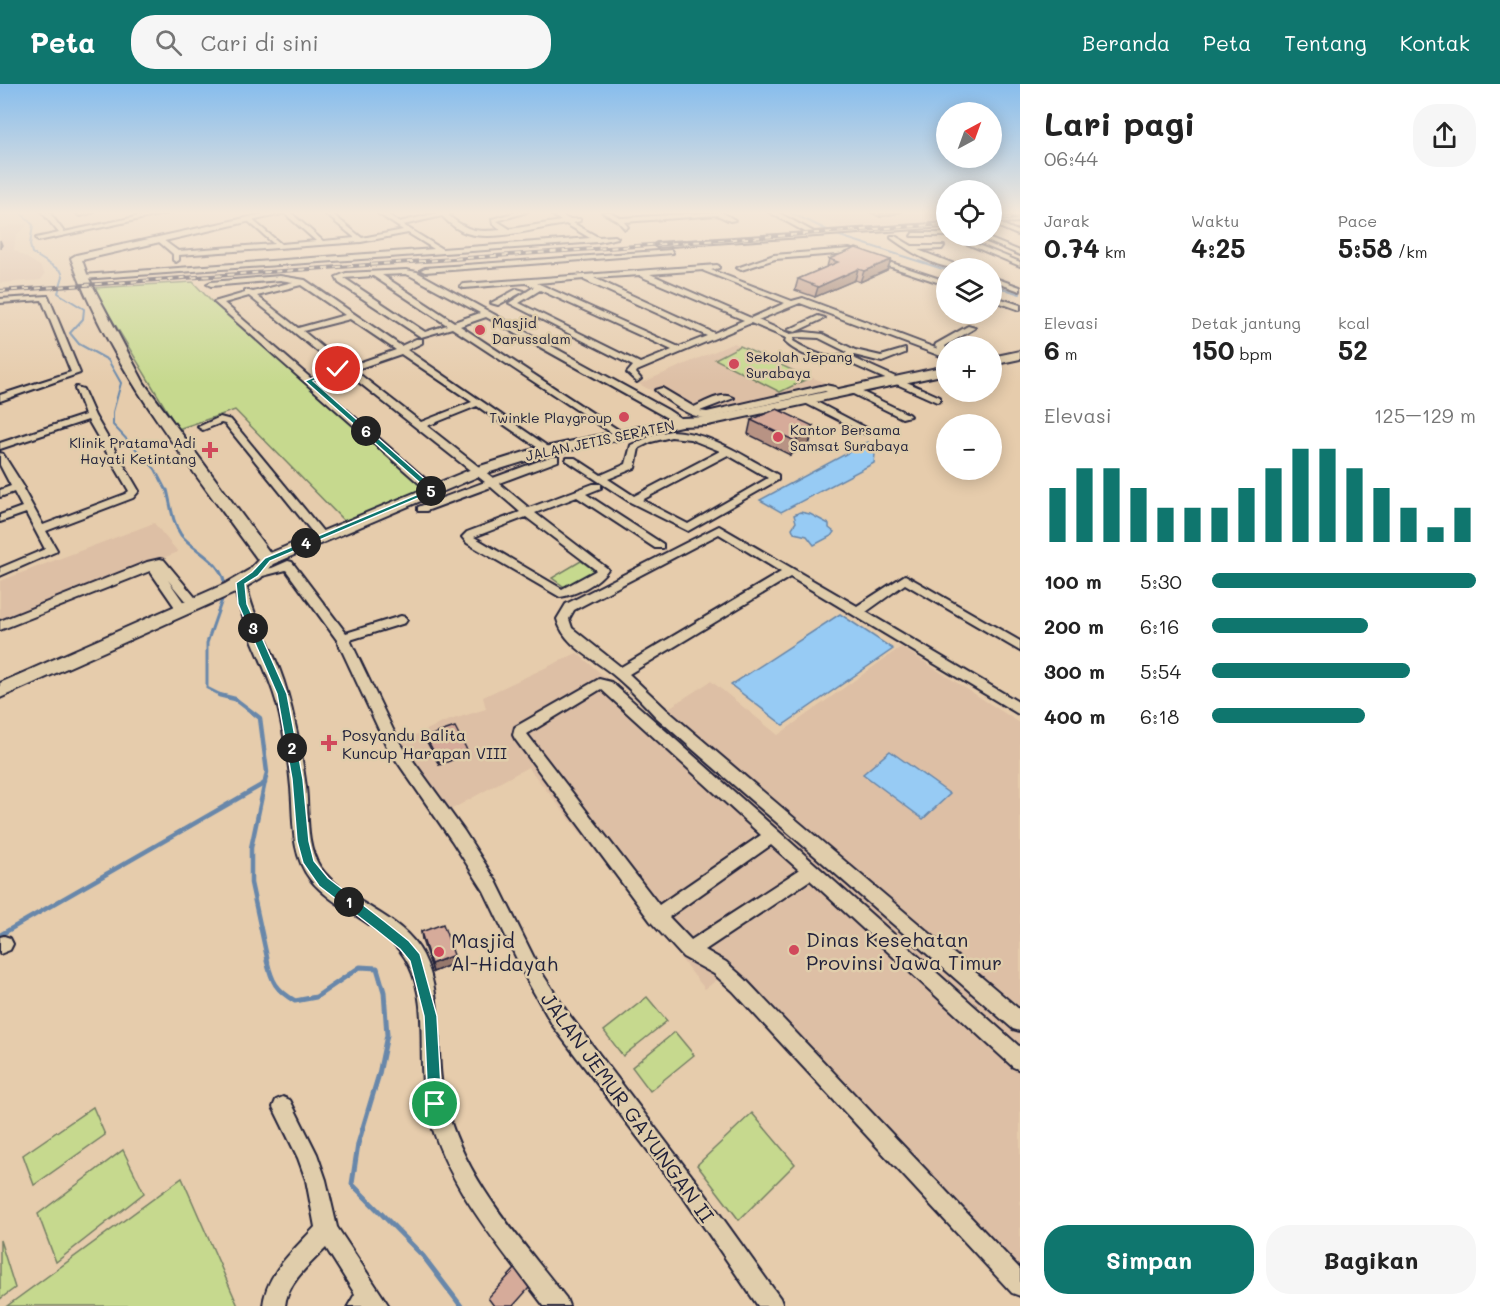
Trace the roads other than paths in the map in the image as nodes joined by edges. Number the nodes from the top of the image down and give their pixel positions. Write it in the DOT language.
graph roads {
  1 [pos="80,269"];
  2 [pos="200,269"];
  3 [pos="438,269"];
  4 [pos="520,269"];
  5 [pos="528,269"];
  6 [pos="701,269"];
  7 [pos="904,269"];
  8 [pos="425,270"];
  9 [pos="174,271"];
  10 [pos="653,272"];
  11 [pos="374,273"];
  12 [pos="641,273"];
  13 [pos="83,277"];
  14 [pos="584,277"];
  15 [pos="936,280"];
  16 [pos="297,282"];
  17 [pos="533,283"];
  18 [pos="1002,283"];
  19 [pos="211,284"];
  20 [pos="464,286"];
  21 [pos="1020,289"];
  22 [pos="250,294"];
  23 [pos="0,301"];
  24 [pos="1002,302"];
  25 [pos="495,303"];
  26 [pos="791,303"];
  27 [pos="1020,308"];
  28 [pos="486,314"];
  29 [pos="347,317"];
  30 [pos="820,318"];
  31 [pos="754,319"];
  32 [pos="454,326"];
  33 [pos="971,328"];
  34 [pos="295,331"];
  35 [pos="792,334"];
  36 [pos="714,336"];
  37 [pos="957,336"];
  38 [pos="419,341"];
  39 [pos="1020,348"];
  40 [pos="397,349"];
  41 [pos="936,349"];
  42 [pos="679,350"];
  43 [pos="902,351"];
  44 [pos="1002,352"];
  45 [pos="849,355"];
  46 [pos="1020,355"];
  47 [pos="1002,359"];
  48 [pos="936,366"];
  49 [pos="641,367"];
  50 [pos="345,368"];
  51 [pos="936,371"];
  52 [pos="896,377"];
  53 [pos="637,379"];
  54 [pos="311,383"];
  55 [pos="79,389"];
  56 [pos="658,390"];
  57 [pos="852,390"];
  58 [pos="837,393"];
  59 [pos="0,398"];
  60 [pos="730,398"];
  61 [pos="936,398"];
  62 [pos="806,400"];
  63 [pos="473,404"];
  64 [pos="693,411"];
  65 [pos="89,413"];
  66 [pos="905,416"];
  67 [pos="681,422"];
  68 [pos="421,425"];
  69 [pos="202,427"];
  70 [pos="869,432"];
  71 [pos="621,435"];
  72 [pos="0,439"];
  73 [pos="0,446"];
  74 [pos="728,451"];
  75 [pos="546,454"];
  76 [pos="0,456"];
  77 [pos="571,460"];
  78 [pos="479,471"];
  79 [pos="605,477"];
  80 [pos="491,483"];
  81 [pos="597,486"];
  82 [pos="19,487"];
  83 [pos="429,487"];
  84 [pos="578,493"];
  85 [pos="0,494"];
  86 [pos="634,500"];
  87 [pos="30,508"];
  88 [pos="422,509"];
  89 [pos="527,512"];
  90 [pos="0,519"];
  91 [pos="704,520"];
  92 [pos="41,529"];
  93 [pos="719,529"];
  94 [pos="321,536"];
  95 [pos="659,546"];
  96 [pos="267,560"];
  97 [pos="0,572"];
  98 [pos="789,572"];
  99 [pos="255,574"];
  100 [pos="236,586"];
  101 [pos="189,607"];
  102 [pos="858,611"];
  103 [pos="401,620"];
  104 [pos="0,626"];
  105 [pos="343,638"];
  106 [pos="1020,647"];
  107 [pos="620,673"];
  108 [pos="0,691"];
  109 [pos="1020,710"];
  110 [pos="771,836"];
  111 [pos="810,871"];
  112 [pos="657,916"];
  113 [pos="689,951"];
  114 [pos="1020,1022"];
  115 [pos="1020,1060"];
  116 [pos="283,1107"];
  117 [pos="327,1230"];
  118 [pos="1020,1285"];
  119 [pos="369,1302"];
  120 [pos="274,1306"];
  121 [pos="558,1306"];
  122 [pos="772,1306"];
  1 -- 13 [label="street"];
  2 -- 9 [label="street"];
  3 -- 8 [label="street"];
  4 -- 17 [label="street"];
  5 -- 17 [label="street"];
  6 -- 10 [label="street"];
  6 -- 26 [label="street"];
  7 -- 15 [label="street"];
  9 -- 13 [label="street"];
  10 -- 12 [label="street"];
  10 -- 31 [label="street"];
  11 -- 28 [label="street"];
  11 -- 32 [label="street"];
  11 -- 32 [label="street"];
  12 -- 14 [label="street"];
  12 -- 31 [label="street"];
  13 -- 96 [label="street"];
  14 -- 17 [label="street"];
  14 -- 36 [label="street"];
  16 -- 19 [label="street"];
  16 -- 22 [label="street"];
  16 -- 29 [label="street"];
  17 -- 20 [label="street"];
  17 -- 25 [label="street"];
  17 -- 42 [label="street"];
  17 -- 49 [label="street"];
  18 -- 21 [label="street"];
  22 -- 34 [label="street"];
  22 -- 54 [label="street"];
  23 -- 59 [label="street"];
  24 -- 27 [label="street"];
  26 -- 31 [label="street"];
  26 -- 41 [label="street"];
  28 -- 32 [label="street"];
  28 -- 67 [label="street"];
  29 -- 34 [label="street"];
  29 -- 40 [label="street"];
  30 -- 35 [label="street"];
  31 -- 35 [label="street"];
  31 -- 36 [label="street"];
  32 -- 71 [label="street"];
  33 -- 37 [label="street"];
  34 -- 50 [label="street"];
  35 -- 45 [label="street"];
  35 -- 45 [label="street"];
  36 -- 42 [label="street"];
  38 -- 40 [label="street"];
  39 -- 44 [label="street"];
  40 -- 50 [label="street"];
  40 -- 63 [label="street"];
  42 -- 49 [label="street"];
  43 -- 45 [label="street"];
  45 -- 52 [label="street"];
  46 -- 47 [label="street"];
  48 -- 52 [label="street, JALAN JETIS SERATEN"];
  49 -- 53 [label="street"];
  50 -- 54 [label="street"];
  50 -- 68 [label="street"];
  51 -- 52 [label="street, JALAN JETIS SERATEN"];
  52 -- 57 [label="street, JALAN JETIS SERATEN"];
  52 -- 61 [label="street"];
  54 -- 83 [label="street"];
  55 -- 65 [label="street"];
  56 -- 64 [label="street"];
  57 -- 58 [label="street, JALAN JETIS SERATEN"];
  57 -- 66 [label="street"];
  58 -- 62 [label="street, JALAN JETIS SERATEN"];
  58 -- 64 [label="street"];
  60 -- 64 [label="street"];
  62 -- 67 [label="street, JALAN JETIS SERATEN"];
  62 -- 70 [label="street"];
  63 -- 68 [label="street"];
  63 -- 75 [label="street"];
  65 -- 72 [label="street"];
  65 -- 73 [label="street"];
  65 -- 92 [label="street"];
  67 -- 71 [label="street, JALAN JETIS SERATEN"];
  68 -- 78 [label="street"];
  69 -- 94 [label="street"];
  71 -- 75 [label="street, JALAN JETIS SERATEN"];
  74 -- 79 [label="street"];
  74 -- 86 [label="street"];
  74 -- 91 [label="street"];
  75 -- 78 [label="street, JALAN JETIS SERATEN"];
  75 -- 80 [label="street"];
  76 -- 82 [label="street"];
  77 -- 86 [label="street"];
  78 -- 80 [label="street"];
  78 -- 83 [label="street, JALAN JETIS SERATEN"];
  80 -- 88 [label="street"];
  80 -- 89 [label="street"];
  81 -- 84 [label="street"];
  82 -- 85 [label="street"];
  82 -- 87 [label="street"];
  83 -- 94 [label="street, JALAN JETIS SERATEN"];
  84 -- 89 [label="street"];
  84 -- 95 [label="street"];
  86 -- 91 [label="street"];
  87 -- 90 [label="street"];
  87 -- 92 [label="street"];
  89 -- 89 [label="street"];
  91 -- 93 [label="street"];
  92 -- 97 [label="street"];
  93 -- 98 [label="street"];
  93 -- 107 [label="street"];
  94 -- 96 [label="street, JALAN JETIS SERATEN"];
  96 -- 99 [label="street"];
  98 -- 102 [label="street"];
  98 -- 107 [label="street"];
  99 -- 100 [label="street"];
  99 -- 105 [label="street, JALAN JEMUR GAYUNGAN II"];
  100 -- 101 [label="street"];
  100 -- 121 [label="street"];
  101 -- 104 [label="street"];
  101 -- 108 [label="street"];
  102 -- 106 [label="street"];
  102 -- 109 [label="street"];
  103 -- 105 [label="street"];
  105 -- 122 [label="street, JALAN JEMUR GAYUNGAN II"];
  107 -- 114 [label="street"];
  110 -- 111 [label="street"];
  110 -- 112 [label="street"];
  110 -- 112 [label="street"];
  111 -- 113 [label="street"];
  111 -- 115 [label="street"];
  112 -- 113 [label="street"];
  113 -- 118 [label="street"];
  116 -- 117 [label="street"];
  117 -- 119 [label="street"];
  117 -- 120 [label="street"];
}
